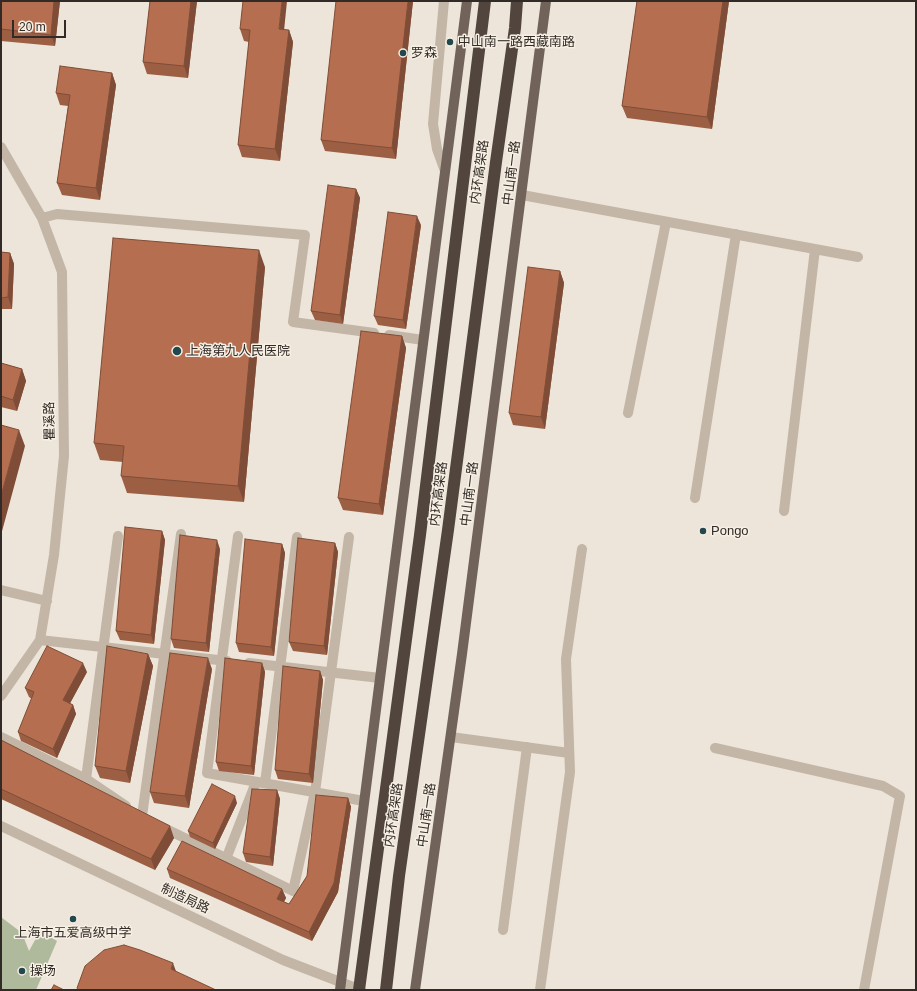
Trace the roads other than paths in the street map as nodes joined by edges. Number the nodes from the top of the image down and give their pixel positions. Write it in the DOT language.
graph roads {
  1 [pos="444,1"];
  2 [pos="467,1"];
  3 [pos="486,1"];
  4 [pos="517,1"];
  5 [pos="546,1"];
  6 [pos="1,147"];
  7 [pos="445,171"];
  8 [pos="522,195"];
  9 [pos="42,218"];
  10 [pos="666,222"];
  11 [pos="736,234"];
  12 [pos="815,249"];
  13 [pos="858,257"];
  14 [pos="423,340"];
  15 [pos="628,413"];
  16 [pos="695,498"];
  17 [pos="784,511"];
  18 [pos="181,534"];
  19 [pos="118,536"];
  20 [pos="238,536"];
  21 [pos="297,536"];
  22 [pos="349,536"];
  23 [pos="582,549"];
  24 [pos="1,590"];
  25 [pos="47,601"];
  26 [pos="40,640"];
  27 [pos="103,647"];
  28 [pos="165,654"];
  29 [pos="222,660"];
  30 [pos="280,667"];
  31 [pos="331,673"];
  32 [pos="380,678"];
  33 [pos="1,696"];
  34 [pos="1,737"];
  35 [pos="451,737"];
  36 [pos="527,747"];
  37 [pos="715,748"];
  38 [pos="569,753"];
  39 [pos="86,779"];
  40 [pos="260,782"];
  41 [pos="314,792"];
  42 [pos="364,801"];
  43 [pos="142,816"];
  44 [pos="1,826"];
  45 [pos="226,859"];
  46 [pos="502,930"];
  47 [pos="340,986"];
  48 [pos="360,990"];
  49 [pos="386,990"];
  50 [pos="415,990"];
  51 [pos="540,990"];
  52 [pos="864,990"];
  1 -- 7 [label="street"];
  2 -- 7 [label="main road"];
  3 -- 48 [label="highway, 内环高架路, bridge"];
  4 -- 49 [label="highway, 内环高架路"];
  5 -- 8 [label="main road, 中山南一路"];
  6 -- 9 [label="street, 瞿溪路"];
  7 -- 14 [label="main road"];
  8 -- 10 [label="street"];
  8 -- 35 [label="main road, 中山南一路"];
  9 -- 14 [label="street"];
  9 -- 25 [label="street, 瞿溪路"];
  10 -- 11 [label="street"];
  10 -- 15 [label="street"];
  11 -- 12 [label="street"];
  11 -- 16 [label="street"];
  12 -- 13 [label="street"];
  12 -- 17 [label="street"];
  14 -- 32 [label="main road"];
  18 -- 28 [label="street"];
  19 -- 27 [label="street"];
  20 -- 29 [label="street"];
  21 -- 30 [label="street"];
  22 -- 31 [label="street"];
  23 -- 38 [label="street"];
  24 -- 25 [label="street"];
  25 -- 26 [label="street, 瞿溪路"];
  26 -- 27 [label="street"];
  26 -- 33 [label="street, 瞿溪路"];
  27 -- 28 [label="street"];
  27 -- 39 [label="street"];
  28 -- 29 [label="street"];
  28 -- 43 [label="street"];
  29 -- 30 [label="street"];
  29 -- 40 [label="street"];
  30 -- 31 [label="street"];
  30 -- 40 [label="street"];
  31 -- 32 [label="street"];
  31 -- 41 [label="street"];
  32 -- 42 [label="main road"];
  34 -- 39 [label="street"];
  35 -- 36 [label="street"];
  35 -- 50 [label="main road, 中山南一路"];
  36 -- 38 [label="street"];
  36 -- 46 [label="street"];
  37 -- 52 [label="street"];
  38 -- 51 [label="street"];
  39 -- 43 [label="street"];
  40 -- 41 [label="street"];
  40 -- 45 [label="street"];
  41 -- 42 [label="street"];
  41 -- 45 [label="street"];
  42 -- 47 [label="main road"];
  43 -- 45 [label="street"];
  44 -- 47 [label="street, 制造局路"];
  47 -- 48 [label="street, 制造局路"];
}
